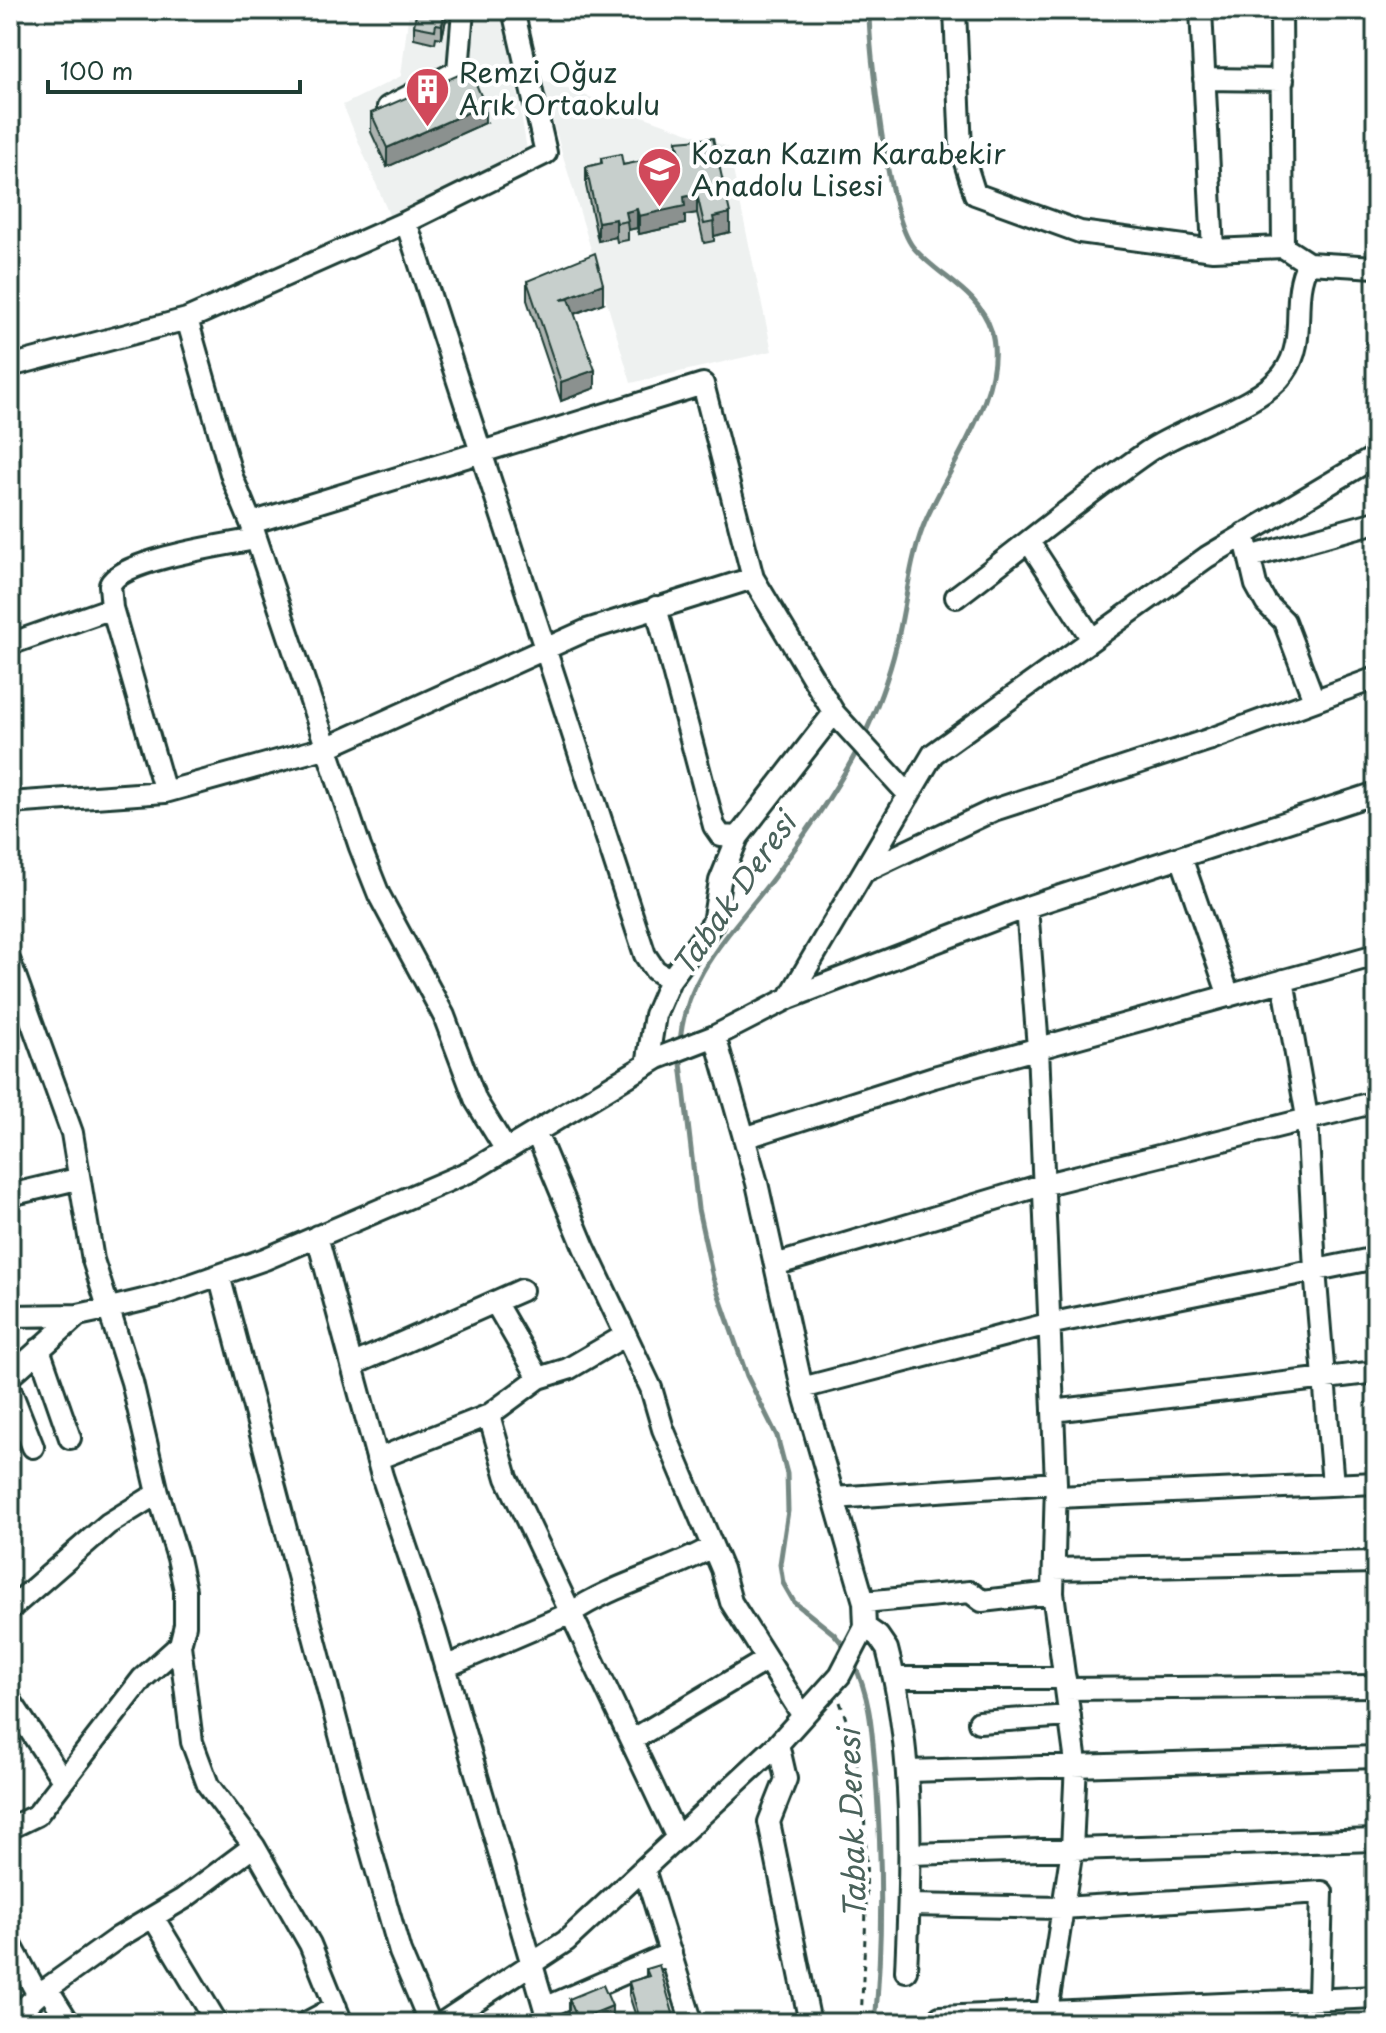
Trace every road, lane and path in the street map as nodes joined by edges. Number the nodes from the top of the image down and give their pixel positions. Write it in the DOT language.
graph roads {
  1 [pos="463,10"];
  2 [pos="513,10"];
  3 [pos="955,10"];
  4 [pos="1201,10"];
  5 [pos="1281,10"];
  6 [pos="1204,79"];
  7 [pos="1283,80"];
  8 [pos="382,110"];
  9 [pos="406,222"];
  10 [pos="1283,247"];
  11 [pos="1213,250"];
  12 [pos="1308,263"];
  13 [pos="1376,267"];
  14 [pos="187,319"];
  15 [pos="10,366"];
  16 [pos="481,455"];
  17 [pos="1376,456"];
  18 [pos="1376,522"];
  19 [pos="254,531"];
  20 [pos="1244,534"];
  21 [pos="1029,542"];
  22 [pos="1250,557"];
  23 [pos="753,578"];
  24 [pos="956,597"];
  25 [pos="656,607"];
  26 [pos="112,608"];
  27 [pos="1092,639"];
  28 [pos="10,644"];
  29 [pos="545,651"];
  30 [pos="1376,678"];
  31 [pos="1314,700"];
  32 [pos="834,713"];
  33 [pos="328,747"];
  34 [pos="165,792"];
  35 [pos="1376,793"];
  36 [pos="909,795"];
  37 [pos="10,803"];
  38 [pos="738,837"];
  39 [pos="1181,857"];
  40 [pos="865,871"];
  41 [pos="1027,907"];
  42 [pos="1376,955"];
  43 [pos="10,962"];
  44 [pos="670,980"];
  45 [pos="1283,980"];
  46 [pos="1229,996"];
  47 [pos="789,998"];
  48 [pos="18,1003"];
  49 [pos="708,1038"];
  50 [pos="1038,1048"];
  51 [pos="652,1061"];
  52 [pos="1376,1102"];
  53 [pos="1307,1117"];
  54 [pos="536,1132"];
  55 [pos="744,1138"];
  56 [pos="506,1150"];
  57 [pos="77,1179"];
  58 [pos="1042,1185"];
  59 [pos="10,1195"];
  60 [pos="317,1236"];
  61 [pos="1376,1258"];
  62 [pos="775,1265"];
  63 [pos="1315,1270"];
  64 [pos="219,1275"];
  65 [pos="522,1290"];
  66 [pos="495,1302"];
  67 [pos="106,1309"];
  68 [pos="78,1315"];
  69 [pos="10,1316"];
  70 [pos="1048,1324"];
  71 [pos="626,1335"];
  72 [pos="39,1349"];
  73 [pos="352,1365"];
  74 [pos="1376,1372"];
  75 [pos="10,1376"];
  76 [pos="539,1378"];
  77 [pos="1326,1378"];
  78 [pos="802,1388"];
  79 [pos="10,1389"];
  80 [pos="1053,1411"];
  81 [pos="489,1415"];
  82 [pos="70,1438"];
  83 [pos="33,1447"];
  84 [pos="377,1459"];
  85 [pos="1376,1483"];
  86 [pos="1333,1485"];
  87 [pos="1056,1490"];
  88 [pos="158,1493"];
  89 [pos="834,1498"];
  90 [pos="712,1547"];
  91 [pos="1376,1562"];
  92 [pos="1054,1569"];
  93 [pos="1053,1593"];
  94 [pos="864,1602"];
  95 [pos="10,1609"];
  96 [pos="571,1613"];
  97 [pos="862,1634"];
  98 [pos="180,1645"];
  99 [pos="766,1660"];
  100 [pos="445,1667"];
  101 [pos="895,1678"];
  102 [pos="836,1679"];
  103 [pos="1066,1683"];
  104 [pos="1376,1686"];
  105 [pos="10,1700"];
  106 [pos="803,1716"];
  107 [pos="1070,1716"];
  108 [pos="979,1722"];
  109 [pos="632,1740"];
  110 [pos="778,1744"];
  111 [pos="1376,1757"];
  112 [pos="1076,1763"];
  113 [pos="908,1771"];
  114 [pos="62,1779"];
  115 [pos="10,1828"];
  116 [pos="677,1838"];
  117 [pos="1376,1840"];
  118 [pos="254,1846"];
  119 [pos="1072,1849"];
  120 [pos="910,1854"];
  121 [pos="644,1869"];
  122 [pos="909,1905"];
  123 [pos="1062,1908"];
  124 [pos="153,1917"];
  125 [pos="10,1943"];
  126 [pos="671,1953"];
  127 [pos="534,1963"];
  128 [pos="906,1971"];
  129 [pos="43,1992"];
  130 [pos="1319,1997"];
  131 [pos="1376,1997"];
  132 [pos="1047,2011"];
  133 [pos="1220,2013"];
  134 [pos="339,2015"];
  135 [pos="547,2016"];
  136 [pos="940,2017"];
  137 [pos="10,2021"];
  138 [pos="69,2023"];
  139 [pos="217,2023"];
  140 [pos="306,2023"];
  141 [pos="430,2023"];
  142 [pos="442,2023"];
  143 [pos="692,2023"];
  144 [pos="810,2023"];
  145 [pos="861,2023"];
  1 -- 8 [label="street"];
  2 -- 9 [label="street"];
  3 -- 11 [label="street"];
  4 -- 6 [label="street"];
  5 -- 7 [label="street"];
  6 -- 7 [label="street"];
  6 -- 11 [label="street"];
  7 -- 10 [label="street"];
  9 -- 14 [label="street"];
  9 -- 16 [label="street"];
  10 -- 11 [label="street"];
  10 -- 12 [label="street"];
  12 -- 13 [label="street"];
  12 -- 21 [label="street"];
  14 -- 15 [label="street"];
  14 -- 19 [label="street"];
  16 -- 19 [label="street"];
  16 -- 23 [label="street"];
  16 -- 29 [label="street"];
  17 -- 20 [label="street"];
  18 -- 22 [label="street"];
  19 -- 26 [label="street"];
  19 -- 33 [label="street"];
  20 -- 22 [label="street"];
  20 -- 27 [label="street"];
  21 -- 24 [label="street"];
  21 -- 27 [label="street"];
  22 -- 31 [label="street"];
  23 -- 25 [label="street"];
  23 -- 32 [label="street"];
  25 -- 29 [label="street"];
  25 -- 38 [label="street"];
  26 -- 28 [label="street"];
  26 -- 34 [label="street"];
  27 -- 36 [label="street"];
  29 -- 33 [label="street"];
  29 -- 44 [label="street"];
  30 -- 31 [label="street"];
  31 -- 40 [label="street"];
  32 -- 36 [label="street"];
  32 -- 38 [label="street"];
  33 -- 34 [label="street"];
  33 -- 56 [label="street"];
  34 -- 37 [label="street"];
  35 -- 39 [label="street"];
  36 -- 40 [label="street"];
  38 -- 44 [label="street"];
  39 -- 41 [label="street"];
  39 -- 46 [label="street"];
  40 -- 47 [label="street"];
  41 -- 47 [label="street"];
  41 -- 50 [label="street"];
  42 -- 45 [label="street"];
  43 -- 48 [label="street"];
  44 -- 51 [label="street"];
  45 -- 46 [label="street"];
  45 -- 53 [label="street"];
  46 -- 50 [label="street"];
  47 -- 49 [label="street"];
  48 -- 57 [label="street"];
  49 -- 51 [label="street"];
  49 -- 55 [label="street"];
  50 -- 55 [label="street"];
  50 -- 58 [label="street"];
  51 -- 54 [label="street"];
  52 -- 53 [label="street"];
  53 -- 58 [label="street"];
  53 -- 63 [label="street"];
  54 -- 56 [label="street"];
  54 -- 71 [label="street"];
  55 -- 62 [label="street"];
  56 -- 60 [label="street"];
  57 -- 59 [label="street"];
  57 -- 67 [label="street"];
  58 -- 62 [label="street"];
  58 -- 70 [label="street"];
  60 -- 64 [label="street"];
  60 -- 73 [label="street"];
  61 -- 63 [label="street"];
  62 -- 78 [label="street"];
  63 -- 70 [label="street"];
  63 -- 77 [label="street"];
  64 -- 67 [label="street"];
  64 -- 141 [label="street"];
  65 -- 66 [label="street"];
  66 -- 73 [label="street"];
  66 -- 76 [label="street"];
  67 -- 68 [label="street"];
  67 -- 88 [label="street"];
  68 -- 69 [label="street"];
  68 -- 72 [label="street"];
  70 -- 78 [label="street"];
  70 -- 80 [label="street"];
  71 -- 76 [label="street"];
  71 -- 90 [label="street"];
  72 -- 75 [label="street"];
  72 -- 82 [label="street"];
  73 -- 84 [label="street"];
  74 -- 77 [label="street"];
  76 -- 81 [label="street"];
  77 -- 80 [label="street"];
  77 -- 86 [label="street"];
  78 -- 89 [label="street"];
  79 -- 83 [label="street"];
  80 -- 87 [label="street"];
  81 -- 84 [label="street"];
  81 -- 96 [label="street"];
  84 -- 100 [label="street"];
  85 -- 86 [label="street"];
  86 -- 87 [label="street"];
  87 -- 89 [label="street"];
  87 -- 92 [label="street"];
  88 -- 95 [label="street"];
  88 -- 98 [label="street"];
  89 -- 94 [label="street"];
  90 -- 96 [label="street"];
  90 -- 99 [label="street"];
  91 -- 92 [label="street"];
  92 -- 93 [label="street"];
  93 -- 94 [label="street"];
  93 -- 103 [label="street"];
  94 -- 97 [label="street"];
  96 -- 100 [label="street"];
  96 -- 109 [label="street"];
  97 -- 101 [label="street"];
  97 -- 102 [label="street"];
  98 -- 114 [label="street"];
  98 -- 118 [label="street"];
  99 -- 106 [label="street"];
  99 -- 109 [label="street"];
  100 -- 127 [label="street"];
  101 -- 103 [label="street"];
  101 -- 113 [label="street"];
  102 -- 106 [label="street"];
  102 -- 145 [label="path"];
  103 -- 104 [label="street"];
  103 -- 107 [label="street"];
  105 -- 114 [label="street"];
  106 -- 110 [label="street"];
  107 -- 108 [label="street"];
  107 -- 112 [label="street"];
  109 -- 116 [label="street"];
  110 -- 116 [label="street"];
  110 -- 144 [label="street"];
  111 -- 112 [label="street"];
  112 -- 113 [label="street"];
  112 -- 119 [label="street"];
  113 -- 120 [label="street"];
  114 -- 115 [label="street"];
  116 -- 121 [label="street"];
  117 -- 119 [label="street"];
  118 -- 124 [label="street"];
  118 -- 134 [label="street"];
  119 -- 120 [label="street"];
  119 -- 123 [label="street"];
  120 -- 122 [label="street"];
  121 -- 126 [label="street"];
  121 -- 127 [label="street"];
  122 -- 123 [label="street"];
  122 -- 128 [label="street"];
  123 -- 130 [label="street"];
  123 -- 132 [label="street"];
  124 -- 129 [label="street"];
  124 -- 139 [label="street"];
  125 -- 129 [label="street"];
  126 -- 135 [label="street"];
  126 -- 143 [label="street"];
  127 -- 135 [label="street"];
  127 -- 142 [label="street"];
  129 -- 137 [label="street"];
  129 -- 138 [label="street"];
  130 -- 131 [label="street"];
  130 -- 133 [label="street"];
  132 -- 133 [label="street"];
  132 -- 136 [label="street"];
  134 -- 140 [label="street"];
}
